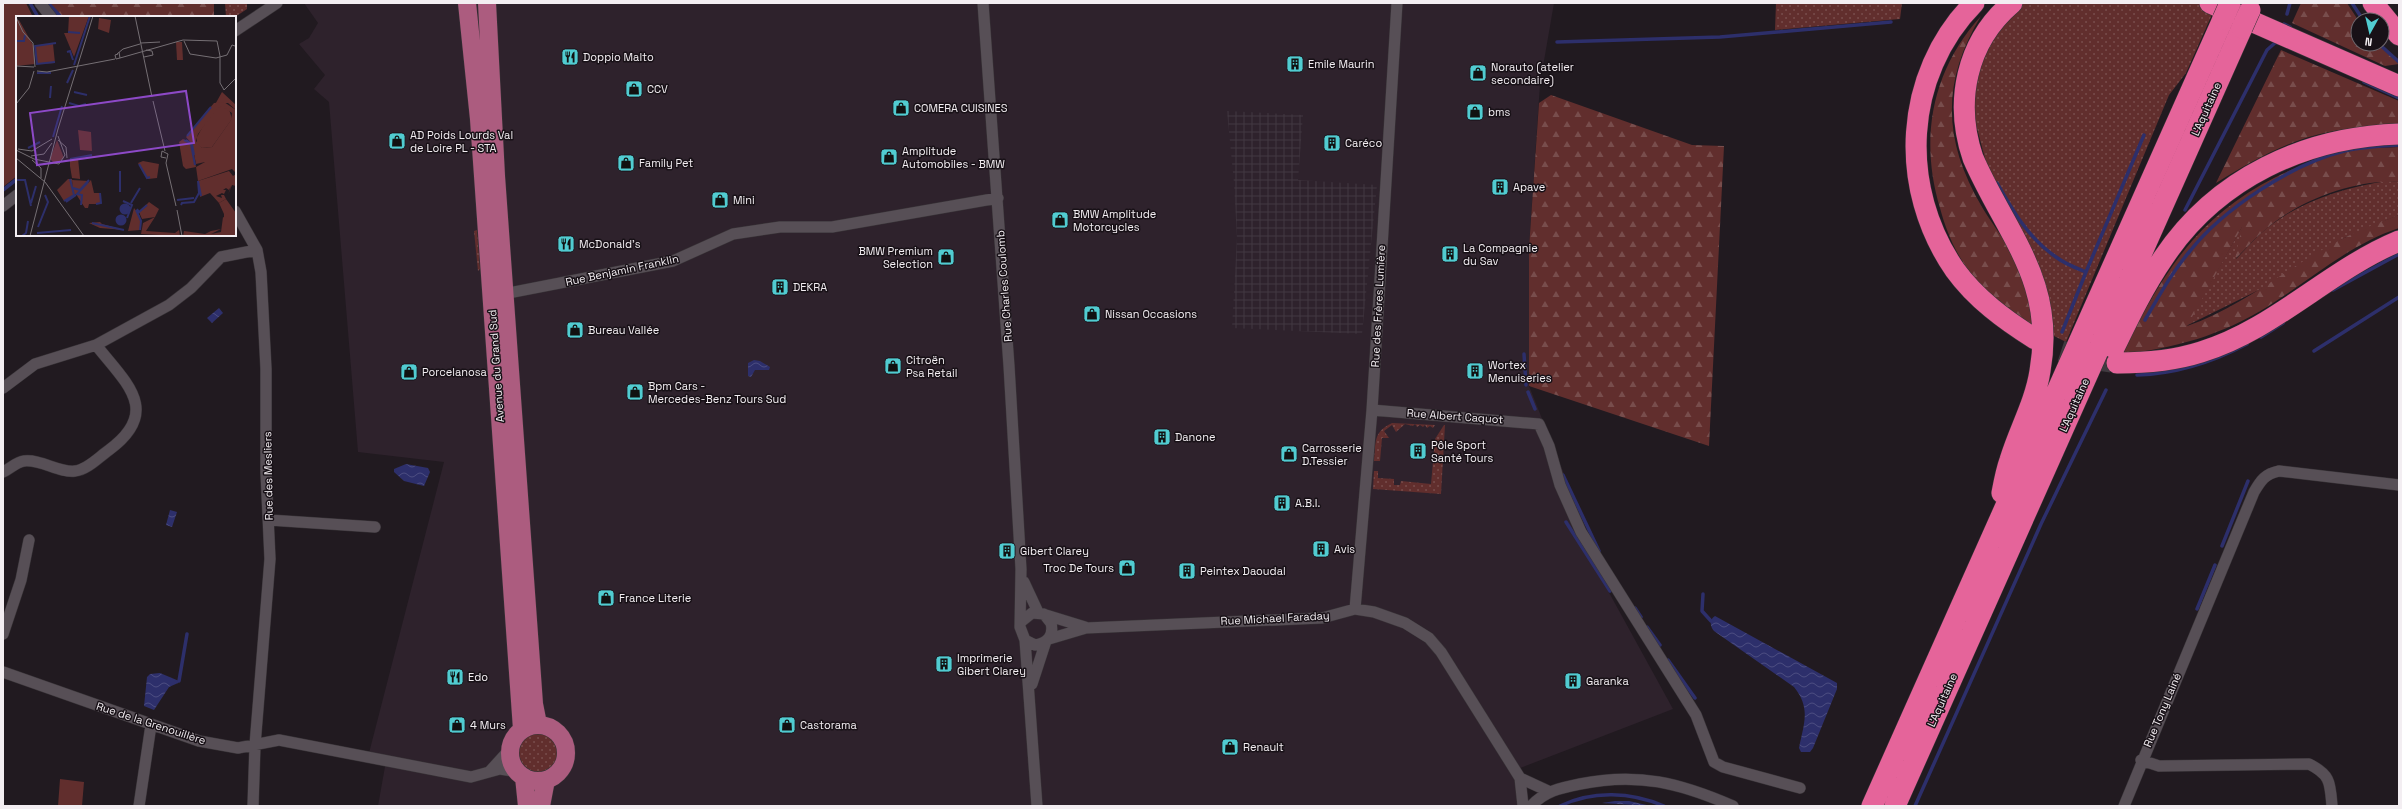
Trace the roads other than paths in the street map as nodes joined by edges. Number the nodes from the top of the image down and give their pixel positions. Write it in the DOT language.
graph roads {
  1 [pos="40,3"];
  2 [pos="277,3"];
  3 [pos="467,3"];
  4 [pos="487,3"];
  5 [pos="983,3"];
  6 [pos="1397,3"];
  7 [pos="1974,3"];
  8 [pos="2012,3"];
  9 [pos="2210,3"];
  10 [pos="2374,3"];
  11 [pos="2226,11"];
  12 [pos="2248,14"];
  13 [pos="50,16"];
  14 [pos="236,30"];
  15 [pos="2399,35"];
  16 [pos="2399,86"];
  17 [pos="2399,134"];
  18 [pos="16,196"];
  19 [pos="998,198"];
  20 [pos="3,206"];
  21 [pos="236,213"];
  22 [pos="2399,241"];
  23 [pos="257,250"];
  24 [pos="504,294"];
  25 [pos="96,345"];
  26 [pos="2049,345"];
  27 [pos="2117,362"];
  28 [pos="3,388"];
  29 [pos="2078,396"];
  30 [pos="1372,410"];
  31 [pos="3,472"];
  32 [pos="2399,485"];
  33 [pos="269,520"];
  34 [pos="375,527"];
  35 [pos="29,540"];
  36 [pos="1989,544"];
  37 [pos="1021,569"];
  38 [pos="1355,609"];
  39 [pos="1041,613"];
  40 [pos="1022,621"];
  41 [pos="1086,628"];
  42 [pos="3,634"];
  43 [pos="1024,640"];
  44 [pos="1047,640"];
  45 [pos="3,672"];
  46 [pos="1029,694"];
  47 [pos="151,725"];
  48 [pos="530,727"];
  49 [pos="255,745"];
  50 [pos="510,749"];
  51 [pos="2142,760"];
  52 [pos="490,771"];
  53 [pos="521,775"];
  54 [pos="1520,778"];
  55 [pos="546,780"];
  56 [pos="1800,788"];
  57 [pos="1548,791"];
  58 [pos="139,806"];
  59 [pos="253,806"];
  60 [pos="527,806"];
  61 [pos="541,806"];
  62 [pos="1037,806"];
  63 [pos="1523,806"];
  64 [pos="1531,806"];
  65 [pos="1733,806"];
  66 [pos="1872,806"];
  67 [pos="1895,806"];
  68 [pos="2124,806"];
  69 [pos="2332,806"];
  1 -- 13 [label="street"];
  2 -- 14 [label="street"];
  3 -- 48 [label="main road, Avenue du Grand Sud"];
  4 -- 24 [label="main road, Avenue du Grand Sud"];
  5 -- 19 [label="street, Rue Charles Coulomb"];
  6 -- 30 [label="street, Rue des Frères Lumière"];
  7 -- 26 [label="highway"];
  8 -- 36 [label="highway"];
  9 -- 16 [label="highway"];
  10 -- 15 [label="highway"];
  11 -- 36 [label="highway, L'Aquitaine"];
  12 -- 29 [label="highway, L'Aquitaine"];
  17 -- 29 [label="highway"];
  18 -- 20 [label="street"];
  19 -- 24 [label="street, Rue Benjamin Franklin"];
  19 -- 37 [label="street, Rue Charles Coulomb"];
  21 -- 23 [label="street, Rue des Mesliers"];
  22 -- 27 [label="highway"];
  23 -- 25 [label="street"];
  23 -- 33 [label="street, Rue des Mesliers"];
  24 -- 48 [label="main road, Avenue du Grand Sud"];
  25 -- 28 [label="street"];
  25 -- 31 [label="street"];
  29 -- 67 [label="highway, L'Aquitaine"];
  30 -- 38 [label="street, Rue des Frères Lumière"];
  30 -- 56 [label="street, Rue Albert Caquot"];
  32 -- 51 [label="street, Rue Tony Lainé"];
  33 -- 34 [label="street"];
  33 -- 49 [label="street, Rue des Mesliers"];
  35 -- 42 [label="street"];
  36 -- 66 [label="highway, L'Aquitaine"];
  37 -- 39 [label="street, Rue Charles Coulomb"];
  37 -- 40 [label="street, Rue Charles Coulomb"];
  38 -- 41 [label="street, Rue Michael Faraday"];
  38 -- 54 [label="street, Rue Michael Faraday"];
  39 -- 40 [label="street"];
  39 -- 41 [label="street, Rue Michael Faraday"];
  39 -- 44 [label="street, Rue Charles Coulomb"];
  40 -- 43 [label="street, Rue Charles Coulomb"];
  41 -- 44 [label="street, Rue Michael Faraday"];
  43 -- 44 [label="street"];
  43 -- 46 [label="street, Rue Charles Coulomb"];
  44 -- 46 [label="street, Rue Charles Coulomb"];
  45 -- 47 [label="street, Rue de la Grenouillère"];
  46 -- 62 [label="street, Rue Charles Coulomb"];
  47 -- 49 [label="street, Rue de la Grenouillère"];
  47 -- 58 [label="street"];
  48 -- 50 [label="main road"];
  48 -- 55 [label="main road"];
  49 -- 52 [label="street, Rue de la Grenouillère"];
  49 -- 59 [label="street, Rue des Mesliers"];
  50 -- 52 [label="street"];
  50 -- 53 [label="main road"];
  51 -- 68 [label="street"];
  51 -- 69 [label="street, Rue Tony Lainé"];
  52 -- 53 [label="street, Rue de la Grenouillère"];
  53 -- 55 [label="main road"];
  53 -- 60 [label="main road"];
  54 -- 57 [label="street"];
  54 -- 63 [label="street, Rue Michael Faraday"];
  55 -- 61 [label="main road"];
  57 -- 64 [label="street"];
  57 -- 65 [label="street"];
}
